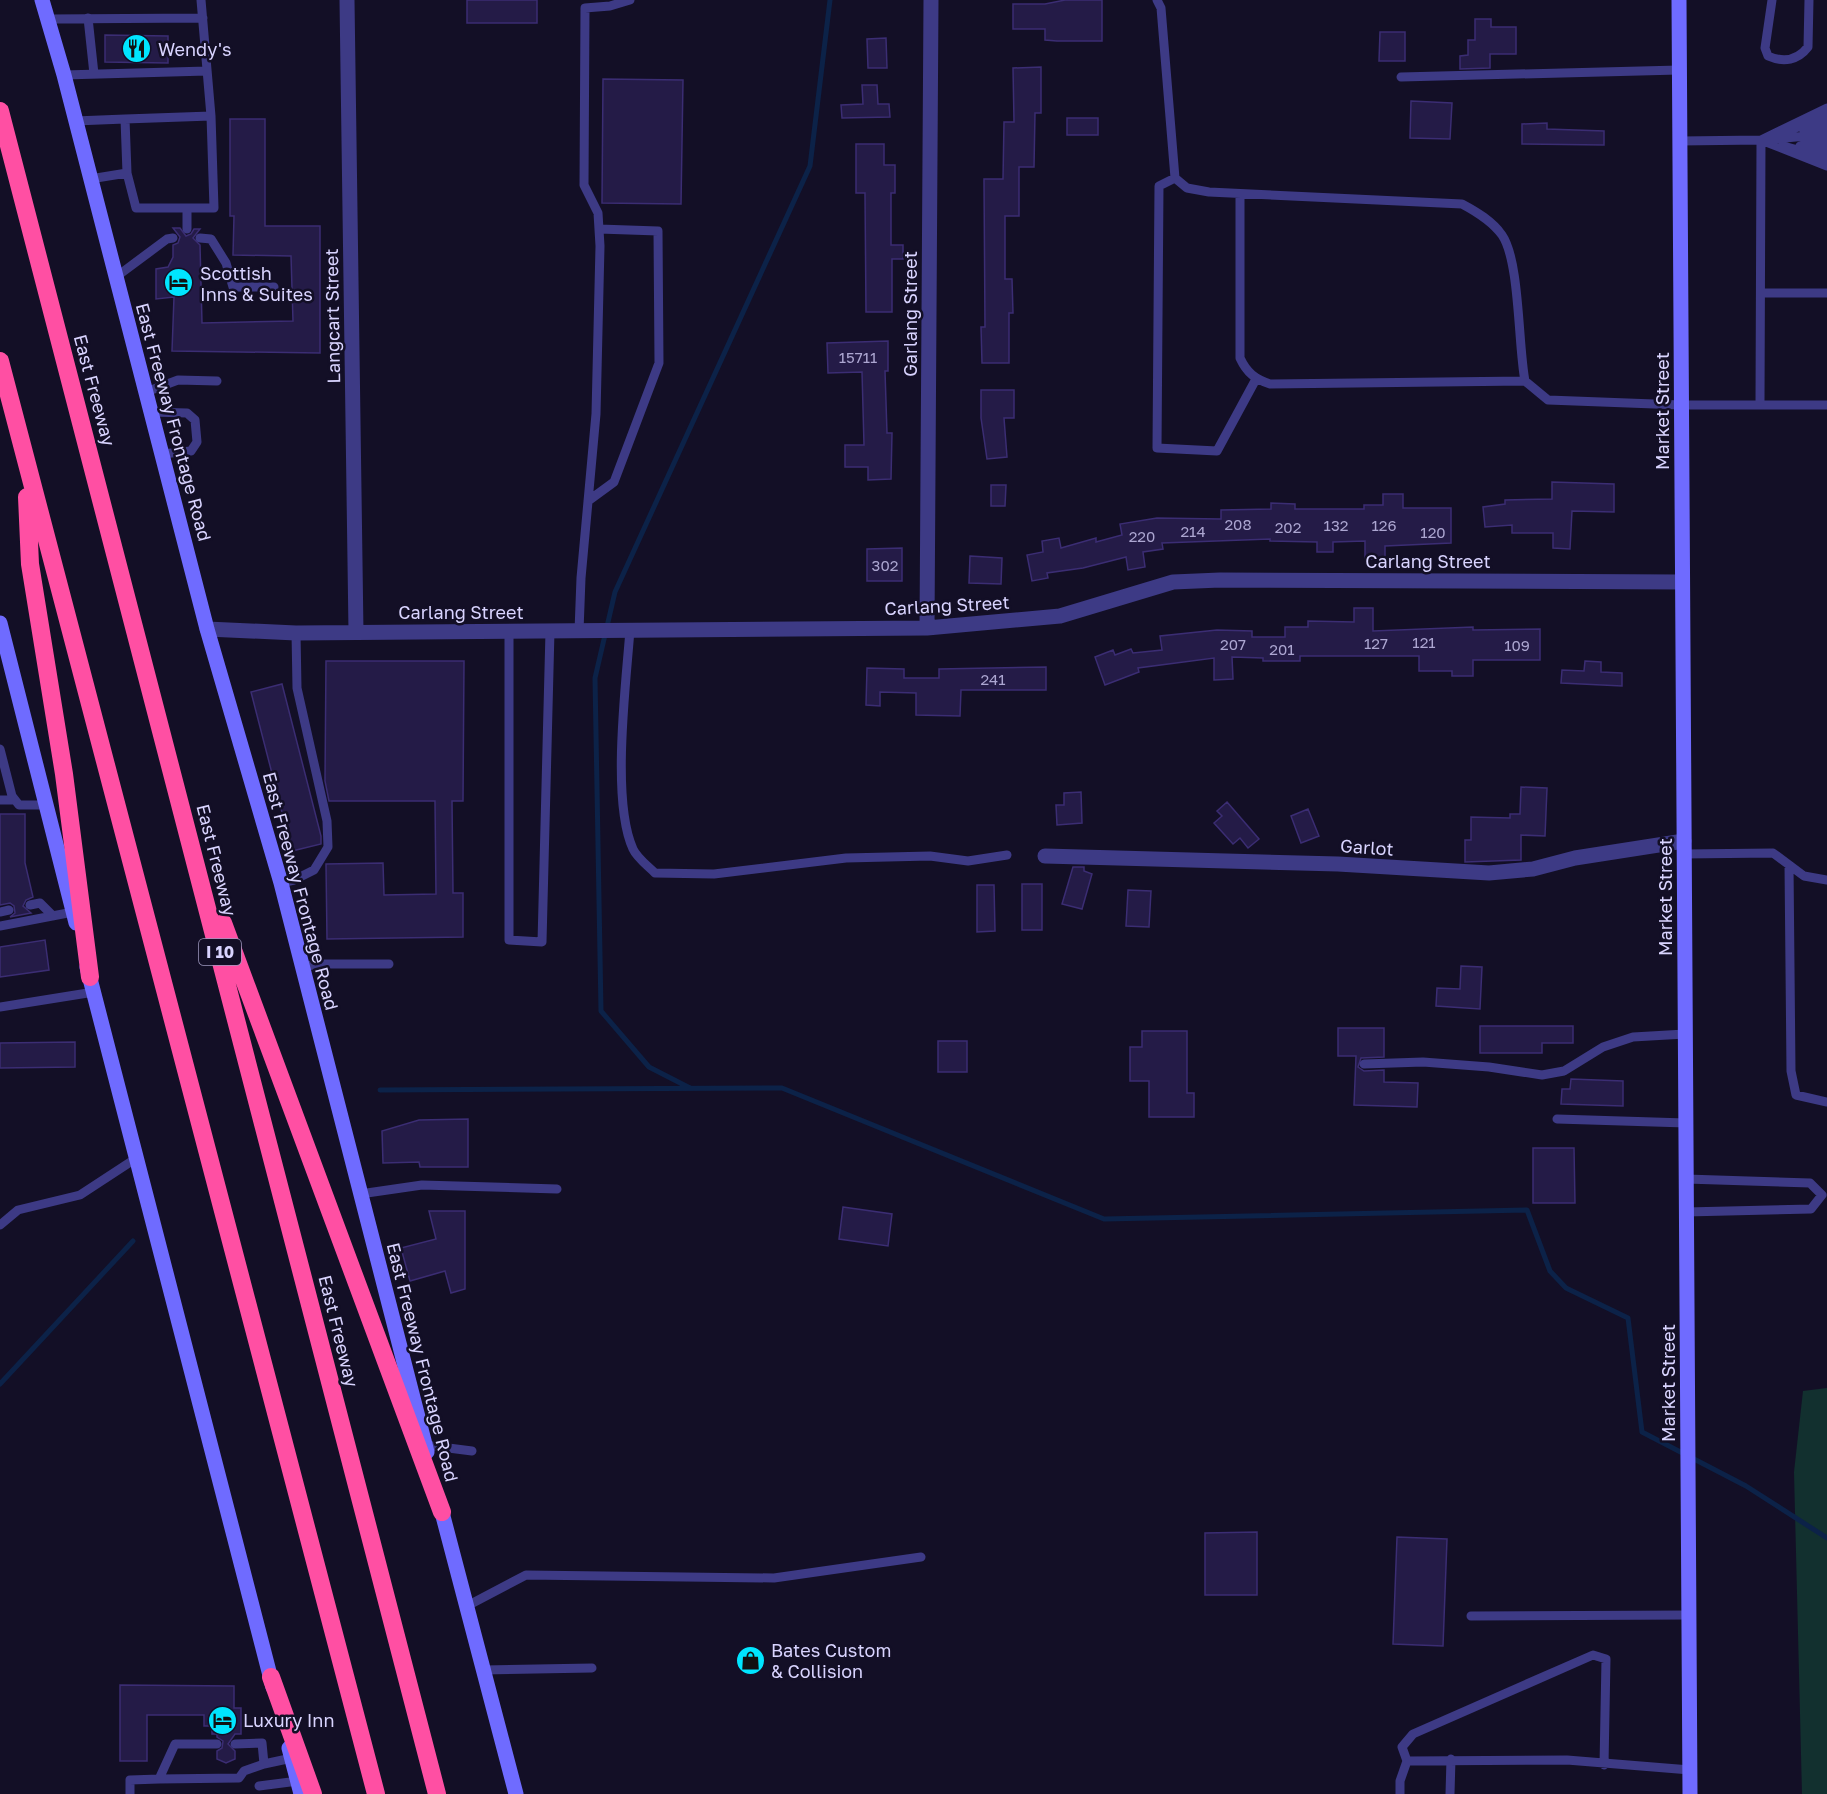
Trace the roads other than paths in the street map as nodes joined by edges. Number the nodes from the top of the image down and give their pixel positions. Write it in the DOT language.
graph roads {
  1 [pos="42,0"];
  2 [pos="201,0"];
  3 [pos="347,0"];
  4 [pos="630,0"];
  5 [pos="931,0"];
  6 [pos="1157,0"];
  7 [pos="1679,0"];
  8 [pos="1772,0"];
  9 [pos="1809,0"];
  10 [pos="585,4"];
  11 [pos="85,18"];
  12 [pos="203,18"];
  13 [pos="48,19"];
  14 [pos="1679,70"];
  15 [pos="207,71"];
  16 [pos="94,74"];
  17 [pos="64,75"];
  18 [pos="1401,77"];
  19 [pos="1827,108"];
  20 [pos="0,111"];
  21 [pos="211,116"];
  22 [pos="1827,117"];
  23 [pos="125,119"];
  24 [pos="75,121"];
  25 [pos="1827,125"];
  26 [pos="1827,134"];
  27 [pos="1761,140"];
  28 [pos="1680,141"];
  29 [pos="1827,141"];
  30 [pos="1827,149"];
  31 [pos="1827,158"];
  32 [pos="1827,166"];
  33 [pos="128,173"];
  34 [pos="1175,178"];
  35 [pos="90,179"];
  36 [pos="1240,194"];
  37 [pos="187,208"];
  38 [pos="187,229"];
  39 [pos="599,229"];
  40 [pos="173,238"];
  41 [pos="200,238"];
  42 [pos="116,277"];
  43 [pos="273,287"];
  44 [pos="1761,293"];
  45 [pos="1827,293"];
  46 [pos="0,361"];
  47 [pos="1256,379"];
  48 [pos="217,381"];
  49 [pos="1525,381"];
  50 [pos="146,392"];
  51 [pos="1760,404"];
  52 [pos="1681,405"];
  53 [pos="1827,405"];
  54 [pos="151,412"];
  55 [pos="162,454"];
  56 [pos="25,462"];
  57 [pos="588,501"];
  58 [pos="1682,582"];
  59 [pos="0,623"];
  60 [pos="927,628"];
  61 [pos="207,629"];
  62 [pos="630,630"];
  63 [pos="508,631"];
  64 [pos="550,631"];
  65 [pos="579,631"];
  66 [pos="356,632"];
  67 [pos="296,633"];
  68 [pos="6,673"];
  69 [pos="0,749"];
  70 [pos="0,800"];
  71 [pos="15,800"];
  72 [pos="46,806"];
  73 [pos="187,826"];
  74 [pos="1684,848"];
  75 [pos="1007,855"];
  76 [pos="1045,856"];
  77 [pos="1789,865"];
  78 [pos="1827,880"];
  79 [pos="280,883"];
  80 [pos="30,905"];
  81 [pos="74,912"];
  82 [pos="53,916"];
  83 [pos="0,926"];
  84 [pos="389,964"];
  85 [pos="302,967"];
  86 [pos="92,985"];
  87 [pos="0,1007"];
  88 [pos="1685,1034"];
  89 [pos="1364,1065"];
  90 [pos="1827,1102"];
  91 [pos="1557,1119"];
  92 [pos="1686,1123"];
  93 [pos="135,1159"];
  94 [pos="1686,1179"];
  95 [pos="557,1189"];
  96 [pos="360,1194"];
  97 [pos="1824,1195"];
  98 [pos="1686,1212"];
  99 [pos="0,1225"];
  100 [pos="425,1445"];
  101 [pos="472,1451"];
  102 [pos="442,1512"];
  103 [pos="921,1557"];
  104 [pos="467,1606"];
  105 [pos="1689,1615"];
  106 [pos="1471,1617"];
  107 [pos="592,1668"];
  108 [pos="483,1670"];
  109 [pos="271,1677"];
  110 [pos="217,1744"];
  111 [pos="235,1744"];
  112 [pos="292,1758"];
  113 [pos="1450,1760"];
  114 [pos="1407,1761"];
  115 [pos="264,1764"];
  116 [pos="1604,1765"];
  117 [pos="1690,1770"];
  118 [pos="159,1779"];
  119 [pos="259,1786"];
  120 [pos="299,1788"];
  121 [pos="130,1794"];
  122 [pos="314,1794"];
  123 [pos="376,1794"];
  124 [pos="437,1794"];
  125 [pos="516,1794"];
  126 [pos="1400,1794"];
  127 [pos="1450,1794"];
  128 [pos="1690,1794"];
  1 -- 13 [label="main road, East Freeway Frontage Road"];
  2 -- 12 [label="lane"];
  3 -- 66 [label="street, Langcart Street"];
  4 -- 10 [label="lane"];
  5 -- 60 [label="street, Garlang Street"];
  6 -- 34 [label="lane"];
  7 -- 14 [label="main road, Market Street"];
  8 -- 9 [label="lane"];
  10 -- 39 [label="lane"];
  11 -- 12 [label="lane"];
  11 -- 13 [label="lane"];
  11 -- 16 [label="lane"];
  12 -- 15 [label="lane"];
  13 -- 17 [label="main road, East Freeway Frontage Road"];
  14 -- 18 [label="lane"];
  14 -- 28 [label="main road, Market Street"];
  15 -- 16 [label="lane"];
  15 -- 21 [label="lane"];
  16 -- 17 [label="lane"];
  17 -- 24 [label="main road, East Freeway Frontage Road"];
  19 -- 27 [label="lane"];
  20 -- 73 [label="highway, East Freeway / I 10"];
  21 -- 23 [label="lane"];
  21 -- 37 [label="lane"];
  22 -- 27 [label="lane"];
  23 -- 24 [label="lane"];
  23 -- 33 [label="lane"];
  24 -- 35 [label="main road, East Freeway Frontage Road"];
  25 -- 27 [label="lane"];
  26 -- 27 [label="lane"];
  27 -- 28 [label="lane"];
  27 -- 29 [label="lane"];
  27 -- 30 [label="lane"];
  27 -- 31 [label="lane"];
  27 -- 32 [label="lane"];
  27 -- 44 [label="lane"];
  28 -- 52 [label="main road, Market Street"];
  33 -- 35 [label="lane"];
  33 -- 37 [label="lane"];
  34 -- 36 [label="lane"];
  34 -- 47 [label="lane"];
  35 -- 42 [label="main road, East Freeway Frontage Road"];
  36 -- 47 [label="lane"];
  36 -- 49 [label="lane"];
  37 -- 38 [label="lane"];
  39 -- 57 [label="lane"];
  39 -- 57 [label="lane"];
  40 -- 42 [label="lane"];
  41 -- 43 [label="lane"];
  42 -- 50 [label="main road, East Freeway Frontage Road"];
  44 -- 45 [label="lane"];
  44 -- 51 [label="lane"];
  46 -- 56 [label="highway"];
  47 -- 49 [label="lane"];
  48 -- 50 [label="lane"];
  49 -- 52 [label="lane"];
  50 -- 54 [label="main road, East Freeway Frontage Road"];
  51 -- 52 [label="lane"];
  51 -- 53 [label="lane"];
  52 -- 58 [label="main road, Market Street"];
  54 -- 55 [label="main road, East Freeway Frontage Road"];
  54 -- 55 [label="lane"];
  55 -- 61 [label="main road, East Freeway Frontage Road"];
  56 -- 86 [label="highway"];
  56 -- 123 [label="highway"];
  57 -- 65 [label="lane"];
  58 -- 60 [label="street, Carlang Street"];
  58 -- 74 [label="main road, Market Street"];
  59 -- 68 [label="main road"];
  60 -- 62 [label="street, Carlang Street"];
  61 -- 67 [label="street, Carlang Street"];
  61 -- 79 [label="main road, East Freeway Frontage Road"];
  62 -- 65 [label="street, Carlang Street"];
  62 -- 75 [label="lane"];
  63 -- 64 [label="street, Carlang Street"];
  63 -- 64 [label="lane"];
  63 -- 66 [label="street, Carlang Street"];
  64 -- 65 [label="street, Carlang Street"];
  66 -- 67 [label="street, Carlang Street"];
  67 -- 79 [label="lane"];
  68 -- 72 [label="main road"];
  69 -- 71 [label="lane"];
  70 -- 71 [label="lane"];
  71 -- 72 [label="lane"];
  72 -- 81 [label="main road"];
  73 -- 102 [label="highway"];
  73 -- 124 [label="highway, East Freeway / I 10"];
  74 -- 76 [label="street, Garlot"];
  74 -- 77 [label="lane"];
  74 -- 88 [label="main road, Market Street"];
  77 -- 78 [label="lane"];
  77 -- 90 [label="lane"];
  79 -- 85 [label="main road, East Freeway Frontage Road"];
  80 -- 82 [label="lane"];
  81 -- 82 [label="lane"];
  81 -- 86 [label="main road"];
  82 -- 83 [label="lane"];
  84 -- 85 [label="lane"];
  85 -- 96 [label="main road, East Freeway Frontage Road"];
  86 -- 87 [label="lane"];
  86 -- 93 [label="main road"];
  88 -- 89 [label="lane"];
  88 -- 92 [label="main road, Market Street"];
  91 -- 92 [label="lane"];
  92 -- 94 [label="main road, Market Street"];
  93 -- 99 [label="lane"];
  93 -- 109 [label="main road"];
  94 -- 97 [label="lane"];
  94 -- 98 [label="main road, Market Street"];
  95 -- 96 [label="lane"];
  96 -- 100 [label="main road, East Freeway Frontage Road"];
  97 -- 98 [label="lane"];
  98 -- 105 [label="main road, Market Street"];
  100 -- 101 [label="lane"];
  100 -- 102 [label="main road, East Freeway Frontage Road"];
  102 -- 104 [label="main road, East Freeway Frontage Road"];
  103 -- 104 [label="lane"];
  104 -- 108 [label="main road, East Freeway Frontage Road"];
  105 -- 106 [label="lane"];
  105 -- 117 [label="main road, Market Street"];
  107 -- 108 [label="lane"];
  108 -- 125 [label="main road, East Freeway Frontage Road"];
  109 -- 112 [label="main road"];
  109 -- 122 [label="highway"];
  110 -- 118 [label="lane"];
  111 -- 115 [label="lane"];
  112 -- 115 [label="lane"];
  112 -- 120 [label="main road"];
  113 -- 114 [label="lane"];
  113 -- 116 [label="lane"];
  113 -- 127 [label="lane"];
  114 -- 116 [label="lane"];
  114 -- 126 [label="lane"];
  115 -- 118 [label="lane"];
  116 -- 117 [label="lane"];
  117 -- 128 [label="main road, Market Street"];
  118 -- 121 [label="lane"];
  119 -- 120 [label="lane"];
}
